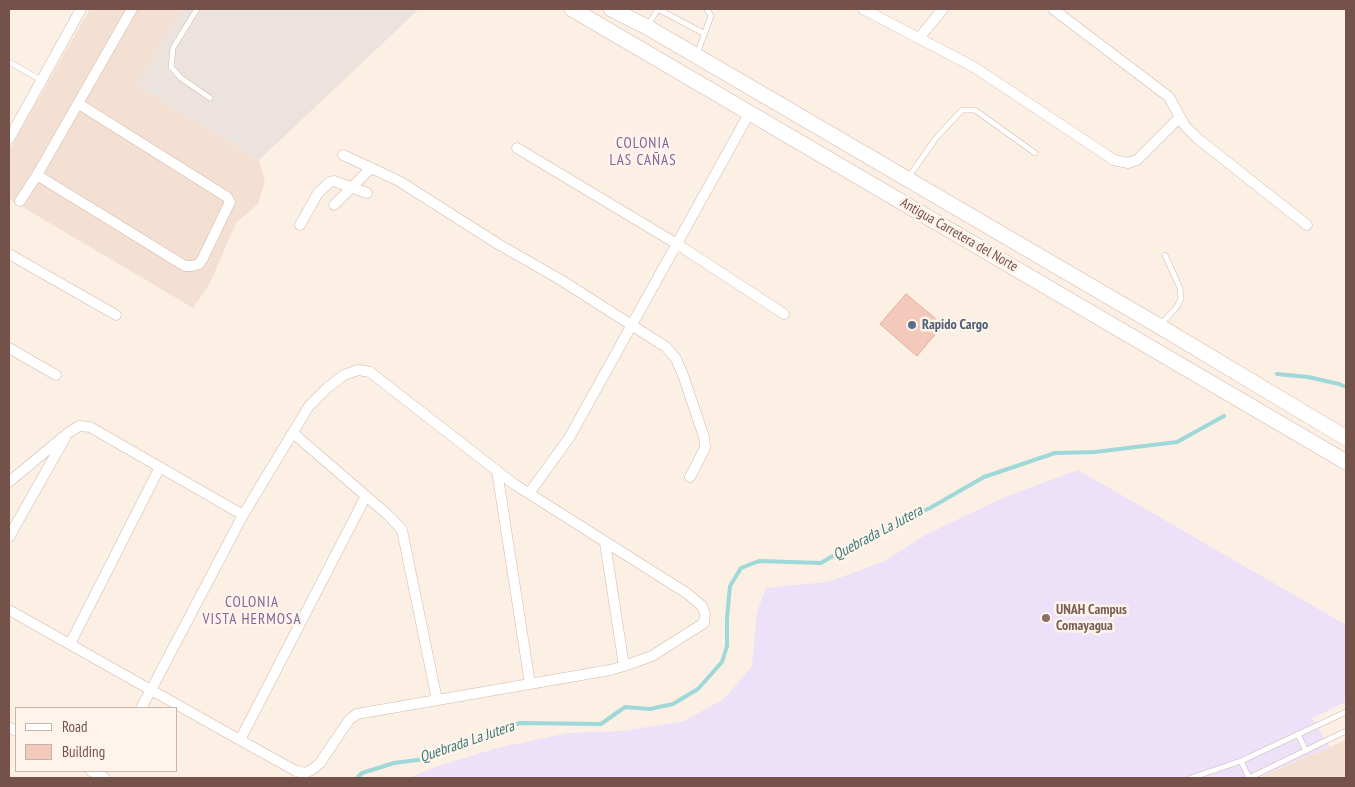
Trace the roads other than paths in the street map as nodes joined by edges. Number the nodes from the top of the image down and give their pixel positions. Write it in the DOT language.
graph roads {
  1 [pos="81,9"];
  2 [pos="132,9"];
  3 [pos="197,9"];
  4 [pos="572,9"];
  5 [pos="611,9"];
  6 [pos="658,9"];
  7 [pos="707,9"];
  8 [pos="863,9"];
  9 [pos="943,9"];
  10 [pos="1053,9"];
  11 [pos="647,28"];
  12 [pos="705,34"];
  13 [pos="919,38"];
  14 [pos="696,56"];
  15 [pos="9,62"];
  16 [pos="41,80"];
  17 [pos="210,98"];
  18 [pos="78,104"];
  19 [pos="750,112"];
  20 [pos="1180,117"];
  21 [pos="9,139"];
  22 [pos="517,148"];
  23 [pos="1035,152"];
  24 [pos="343,154"];
  25 [pos="371,168"];
  26 [pos="37,175"];
  27 [pos="907,180"];
  28 [pos="352,188"];
  29 [pos="367,193"];
  30 [pos="20,201"];
  31 [pos="334,205"];
  32 [pos="300,225"];
  33 [pos="1307,225"];
  34 [pos="677,244"];
  35 [pos="9,254"];
  36 [pos="1165,255"];
  37 [pos="784,314"];
  38 [pos="116,316"];
  39 [pos="632,325"];
  40 [pos="1159,326"];
  41 [pos="9,348"];
  42 [pos="56,375"];
  43 [pos="68,433"];
  44 [pos="293,433"];
  45 [pos="1346,438"];
  46 [pos="1346,462"];
  47 [pos="160,467"];
  48 [pos="497,471"];
  49 [pos="690,478"];
  50 [pos="9,482"];
  51 [pos="530,492"];
  52 [pos="366,496"];
  53 [pos="243,515"];
  54 [pos="9,537"];
  55 [pos="605,543"];
  56 [pos="9,610"];
  57 [pos="70,644"];
  58 [pos="624,666"];
  59 [pos="530,684"];
  60 [pos="150,690"];
  61 [pos="437,700"];
  62 [pos="142,707"];
  63 [pos="1346,712"];
  64 [pos="1346,731"];
  65 [pos="1298,734"];
  66 [pos="240,740"];
  67 [pos="1306,751"];
  68 [pos="1241,761"];
  69 [pos="93,772"];
  70 [pos="104,778"];
  71 [pos="1191,778"];
  72 [pos="1249,778"];
  1 -- 16 [label="street"];
  2 -- 18 [label="street"];
  3 -- 17 [label="lane"];
  4 -- 19 [label="main road, Antigua Carretera del Norte"];
  5 -- 11 [label="main road, Antigua Carretera del Norte"];
  6 -- 11 [label="lane"];
  6 -- 12 [label="lane"];
  7 -- 12 [label="lane"];
  8 -- 13 [label="street"];
  9 -- 13 [label="street"];
  10 -- 20 [label="street"];
  11 -- 14 [label="main road, Antigua Carretera del Norte"];
  12 -- 14 [label="lane"];
  13 -- 20 [label="street"];
  14 -- 27 [label="main road, Antigua Carretera del Norte"];
  15 -- 16 [label="lane"];
  16 -- 21 [label="street"];
  18 -- 26 [label="street"];
  18 -- 26 [label="street"];
  19 -- 34 [label="street"];
  19 -- 46 [label="main road, Antigua Carretera del Norte"];
  20 -- 33 [label="street"];
  22 -- 34 [label="street"];
  23 -- 27 [label="lane"];
  24 -- 25 [label="street"];
  25 -- 28 [label="street"];
  25 -- 39 [label="street"];
  26 -- 30 [label="street"];
  27 -- 40 [label="main road, Antigua Carretera del Norte"];
  28 -- 29 [label="street"];
  28 -- 31 [label="street"];
  28 -- 32 [label="street"];
  34 -- 37 [label="street"];
  34 -- 39 [label="street"];
  35 -- 38 [label="street"];
  36 -- 40 [label="lane"];
  39 -- 49 [label="street"];
  39 -- 51 [label="street"];
  40 -- 45 [label="main road, Antigua Carretera del Norte"];
  41 -- 42 [label="street"];
  43 -- 47 [label="street"];
  43 -- 50 [label="street"];
  43 -- 54 [label="street"];
  44 -- 48 [label="street"];
  44 -- 52 [label="street"];
  44 -- 53 [label="street"];
  47 -- 53 [label="street"];
  47 -- 57 [label="street"];
  48 -- 51 [label="street"];
  48 -- 59 [label="street"];
  51 -- 55 [label="street"];
  52 -- 61 [label="street"];
  52 -- 66 [label="street"];
  53 -- 60 [label="street"];
  55 -- 58 [label="street"];
  55 -- 58 [label="street"];
  56 -- 57 [label="street"];
  57 -- 60 [label="street"];
  58 -- 59 [label="street"];
  59 -- 61 [label="street"];
  60 -- 62 [label="street"];
  60 -- 66 [label="street"];
  61 -- 66 [label="street"];
  63 -- 65 [label="lane"];
  64 -- 67 [label="lane"];
  65 -- 67 [label="lane"];
  65 -- 68 [label="lane"];
  67 -- 72 [label="lane"];
  68 -- 71 [label="lane"];
  68 -- 72 [label="lane"];
  69 -- 70 [label="street"];
}
